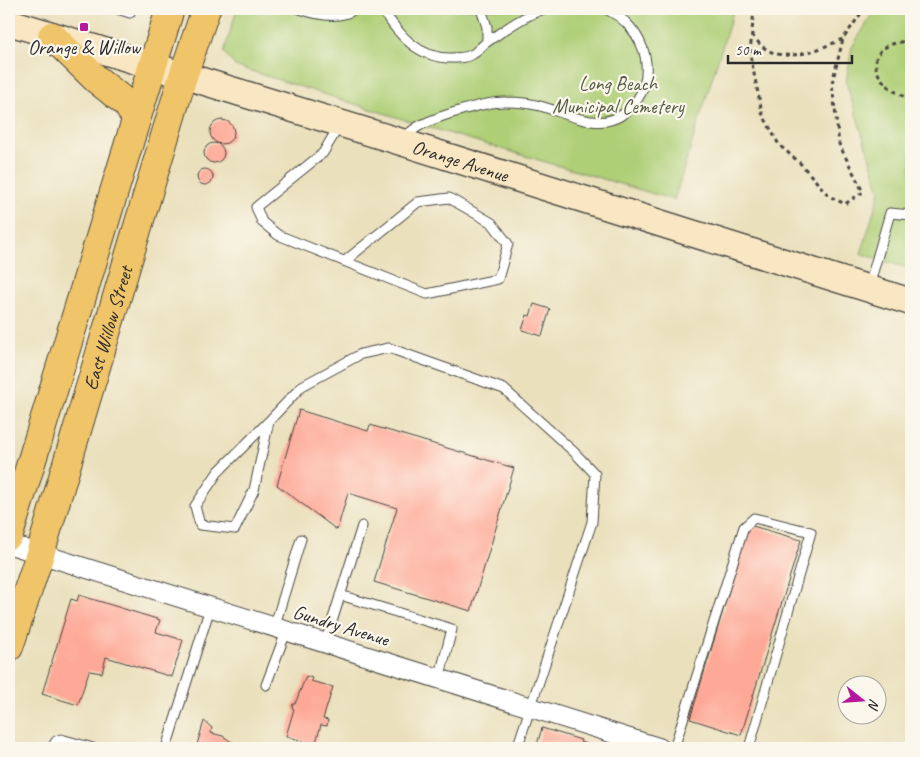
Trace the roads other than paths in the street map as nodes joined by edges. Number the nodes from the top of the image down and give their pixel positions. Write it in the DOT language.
graph roads {
  1 [pos="117,9"];
  2 [pos="170,9"];
  3 [pos="206,9"];
  4 [pos="300,9"];
  5 [pos="355,9"];
  6 [pos="382,9"];
  7 [pos="481,9"];
  8 [pos="544,9"];
  9 [pos="605,9"];
  10 [pos="130,13"];
  11 [pos="15,21"];
  12 [pos="52,36"];
  13 [pos="487,42"];
  14 [pos="153,67"];
  15 [pos="183,76"];
  16 [pos="136,118"];
  17 [pos="340,123"];
  18 [pos="398,141"];
  19 [pos="911,215"];
  20 [pos="345,262"];
  21 [pos="868,289"];
  22 [pos="911,302"];
  23 [pos="269,421"];
  24 [pos="362,526"];
  25 [pos="9,535"];
  26 [pos="302,539"];
  27 [pos="9,544"];
  28 [pos="40,554"];
  29 [pos="340,595"];
  30 [pos="210,608"];
  31 [pos="280,630"];
  32 [pos="325,644"];
  33 [pos="9,647"];
  34 [pos="439,680"];
  35 [pos="266,685"];
  36 [pos="529,708"];
  37 [pos="633,744"];
  38 [pos="52,748"];
  39 [pos="93,748"];
  40 [pos="166,748"];
  41 [pos="517,748"];
  42 [pos="660,748"];
  43 [pos="674,748"];
  44 [pos="749,748"];
  1 -- 10 [label="lane"];
  2 -- 14 [label="main road, East Willow Street"];
  3 -- 15 [label="main road, East Willow Street"];
  4 -- 5 [label="lane"];
  6 -- 13 [label="lane"];
  7 -- 13 [label="lane"];
  8 -- 13 [label="lane"];
  9 -- 18 [label="lane"];
  11 -- 12 [label="main road, Orange Avenue"];
  12 -- 14 [label="main road, Orange Avenue"];
  12 -- 16 [label="main road"];
  14 -- 15 [label="main road, Orange Avenue"];
  14 -- 16 [label="main road, East Willow Street"];
  15 -- 17 [label="main road, Orange Avenue"];
  15 -- 28 [label="main road, East Willow Street"];
  16 -- 25 [label="main road, East Willow Street"];
  17 -- 18 [label="main road, Orange Avenue"];
  17 -- 20 [label="lane"];
  18 -- 21 [label="main road, Orange Avenue"];
  19 -- 21 [label="lane"];
  20 -- 20 [label="lane"];
  21 -- 22 [label="main road, Orange Avenue"];
  23 -- 23 [label="lane"];
  23 -- 36 [label="lane"];
  24 -- 29 [label="lane"];
  26 -- 31 [label="lane"];
  27 -- 28 [label="street, Gundry Avenue"];
  28 -- 30 [label="street, Gundry Avenue"];
  28 -- 33 [label="main road, East Willow Street"];
  29 -- 32 [label="lane"];
  29 -- 34 [label="lane"];
  30 -- 31 [label="street, Gundry Avenue"];
  30 -- 40 [label="lane"];
  31 -- 32 [label="street, Gundry Avenue"];
  31 -- 35 [label="lane"];
  32 -- 34 [label="street, Gundry Avenue"];
  34 -- 36 [label="street, Gundry Avenue"];
  36 -- 37 [label="street, Gundry Avenue"];
  36 -- 41 [label="lane"];
  37 -- 42 [label="street, Gundry Avenue"];
  38 -- 39 [label="lane"];
  43 -- 44 [label="lane"];
}
